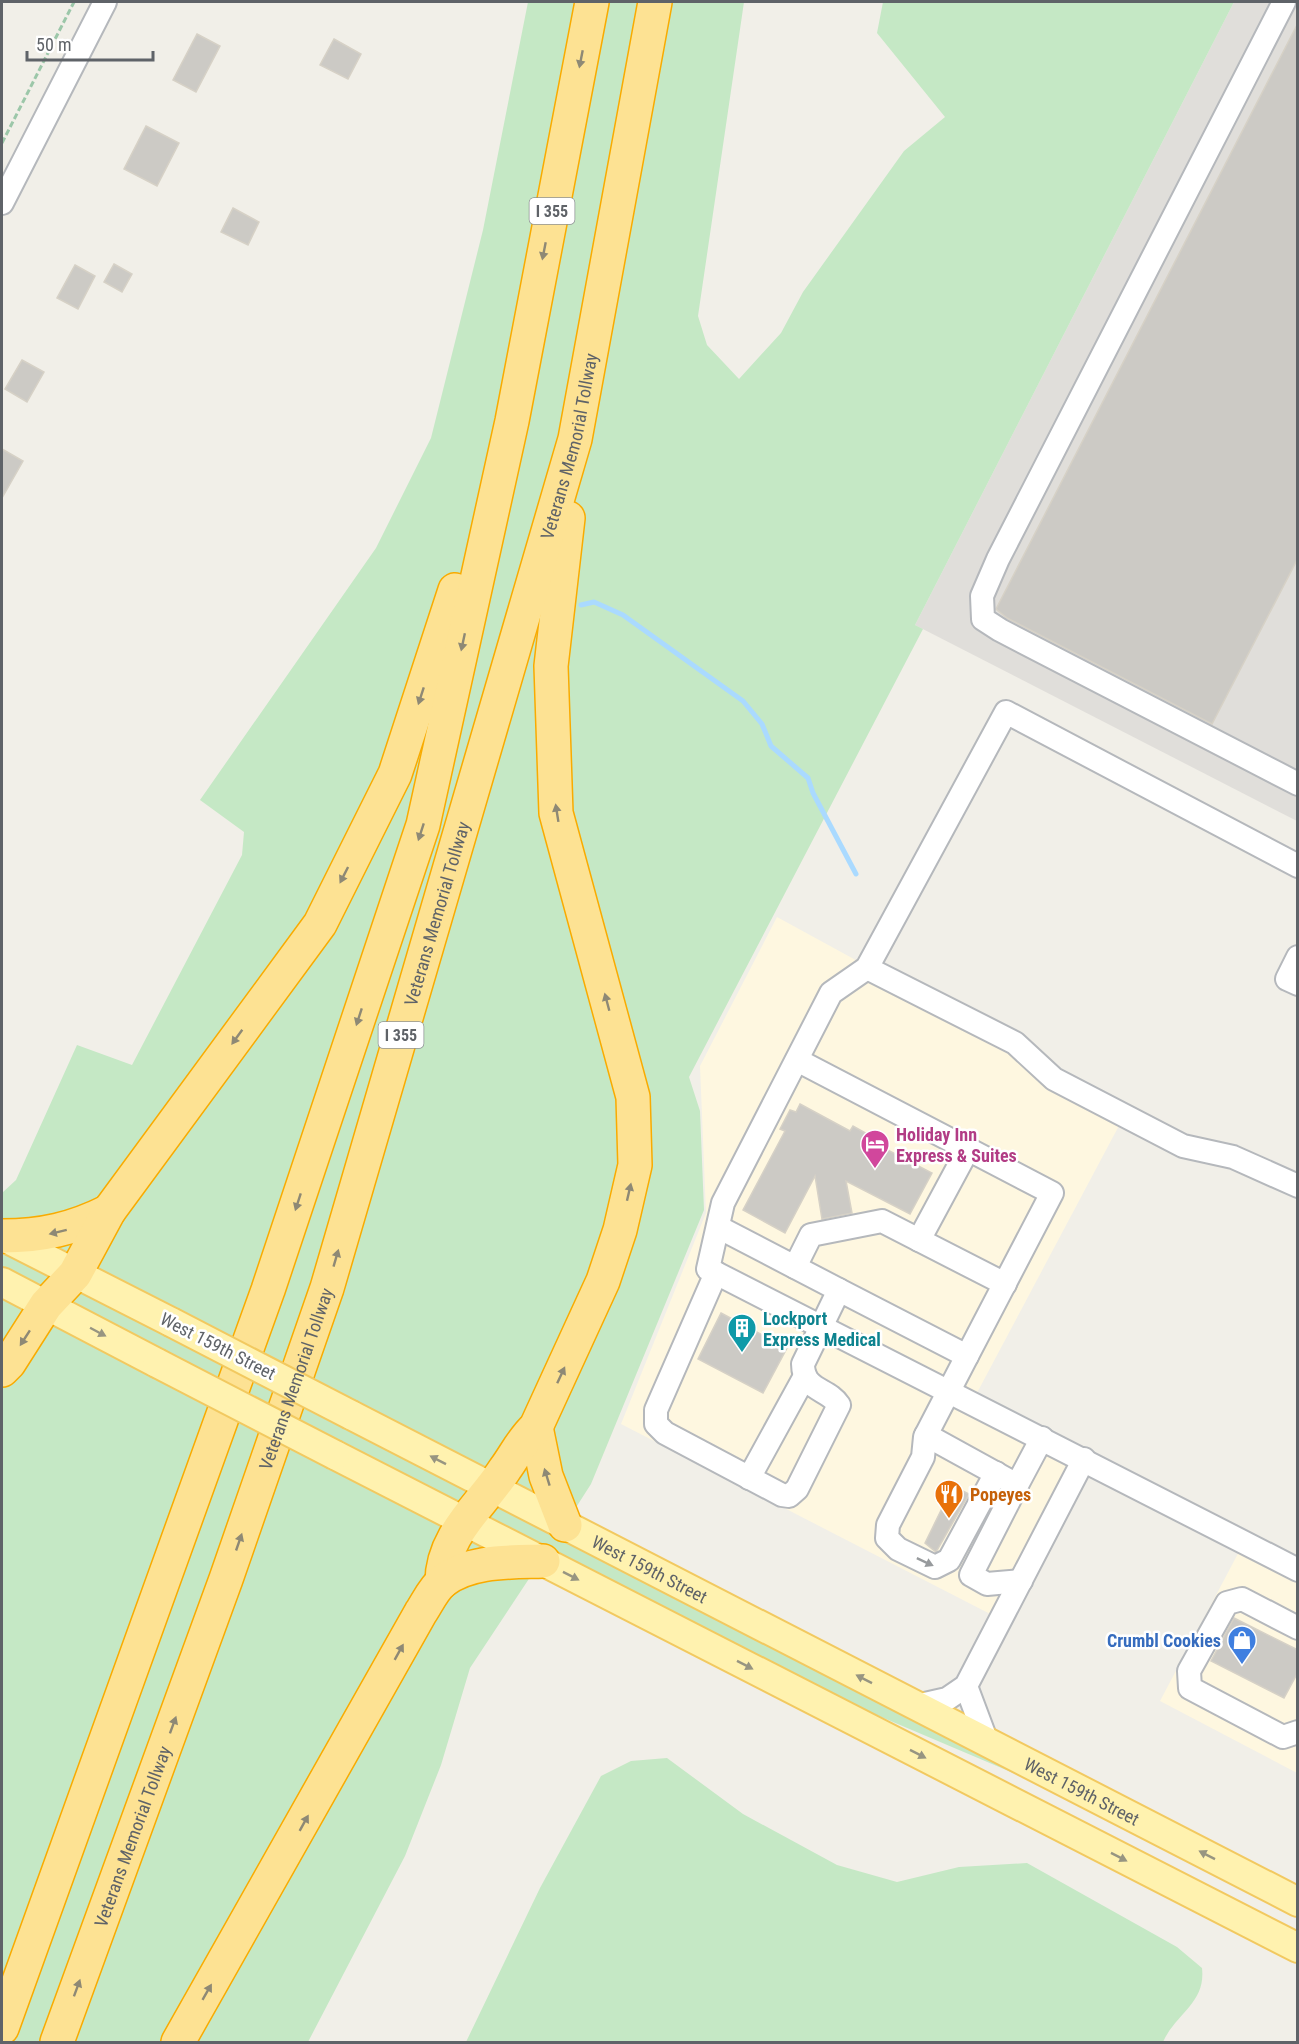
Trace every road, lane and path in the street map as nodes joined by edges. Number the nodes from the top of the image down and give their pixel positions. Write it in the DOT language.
graph roads {
  1 [pos="74,2"];
  2 [pos="105,2"];
  3 [pos="592,2"];
  4 [pos="655,2"];
  5 [pos="1284,2"];
  6 [pos="2,142"];
  7 [pos="2,203"];
  8 [pos="582,403"];
  9 [pos="512,421"];
  10 [pos="1298,784"];
  11 [pos="1298,866"];
  12 [pos="1298,957"];
  13 [pos="867,968"];
  14 [pos="1298,984"];
  15 [pos="797,1060"];
  16 [pos="968,1149"];
  17 [pos="1298,1186"];
  18 [pos="109,1211"];
  19 [pos="718,1227"];
  20 [pos="2,1236"];
  21 [pos="919,1240"];
  22 [pos="795,1267"];
  23 [pos="716,1273"];
  24 [pos="75,1274"];
  25 [pos="2,1282"];
  26 [pos="1005,1284"];
  27 [pos="838,1290"];
  28 [pos="46,1305"];
  29 [pos="821,1326"];
  30 [pos="967,1356"];
  31 [pos="2,1370"];
  32 [pos="805,1377"];
  33 [pos="948,1390"];
  34 [pos="536,1427"];
  35 [pos="926,1435"];
  36 [pos="1042,1437"];
  37 [pos="1084,1459"];
  38 [pos="996,1473"];
  39 [pos="749,1478"];
  40 [pos="1017,1485"];
  41 [pos="490,1487"];
  42 [pos="463,1520"];
  43 [pos="565,1526"];
  44 [pos="543,1561"];
  45 [pos="1298,1570"];
  46 [pos="1021,1581"];
  47 [pos="442,1582"];
  48 [pos="987,1584"];
  49 [pos="1003,1615"];
  50 [pos="1298,1628"];
  51 [pos="966,1686"];
  52 [pos="916,1706"];
  53 [pos="1298,1732"];
  54 [pos="987,1742"];
  55 [pos="1298,1902"];
  56 [pos="1298,1948"];
  57 [pos="2,2028"];
  58 [pos="57,2043"];
  59 [pos="178,2043"];
  1 -- 6 [label="path"];
  2 -- 7 [label="street"];
  3 -- 9 [label="highway, I 355, one-way"];
  4 -- 8 [label="highway, Veterans Memorial Tollway / I 355"];
  5 -- 10 [label="street"];
  34 -- 8 [label="highway, one-way"];
  58 -- 8 [label="highway, Veterans Memorial Tollway / I 355, one-way"];
  9 -- 18 [label="highway, one-way"];
  9 -- 57 [label="highway, I 355, one-way"];
  11 -- 13 [label="street"];
  12 -- 14 [label="street"];
  13 -- 15 [label="street"];
  13 -- 17 [label="street"];
  15 -- 16 [label="street"];
  15 -- 19 [label="street"];
  16 -- 21 [label="street"];
  16 -- 26 [label="street"];
  18 -- 20 [label="highway, one-way"];
  18 -- 24 [label="highway"];
  19 -- 22 [label="street"];
  19 -- 23 [label="street"];
  20 -- 24 [label="main road, West 159th Street"];
  21 -- 22 [label="street"];
  21 -- 26 [label="street"];
  22 -- 27 [label="street"];
  23 -- 29 [label="street"];
  23 -- 39 [label="street"];
  24 -- 28 [label="highway"];
  41 -- 24 [label="main road, West 159th Street, one-way, bridge"];
  25 -- 28 [label="main road"];
  26 -- 30 [label="street"];
  27 -- 29 [label="street"];
  27 -- 30 [label="street"];
  28 -- 31 [label="highway, one-way"];
  28 -- 42 [label="main road, one-way, bridge"];
  29 -- 32 [label="street"];
  29 -- 33 [label="street"];
  30 -- 33 [label="street"];
  32 -- 39 [label="street"];
  32 -- 39 [label="street"];
  33 -- 35 [label="street"];
  33 -- 36 [label="street"];
  34 -- 41 [label="highway"];
  43 -- 34 [label="highway, one-way"];
  35 -- 38 [label="street"];
  35 -- 38 [label="street, one-way"];
  36 -- 37 [label="street"];
  36 -- 40 [label="street"];
  37 -- 45 [label="street"];
  37 -- 46 [label="street"];
  38 -- 40 [label="street"];
  40 -- 48 [label="street"];
  41 -- 42 [label="highway"];
  41 -- 43 [label="main road, West 159th Street"];
  42 -- 44 [label="main road"];
  42 -- 47 [label="highway"];
  52 -- 43 [label="main road, West 159th Street, one-way"];
  44 -- 47 [label="highway"];
  44 -- 56 [label="main road, one-way"];
  46 -- 48 [label="street"];
  46 -- 49 [label="street"];
  59 -- 47 [label="highway, one-way"];
  48 -- 49 [label="street"];
  49 -- 51 [label="street"];
  50 -- 53 [label="street"];
  51 -- 52 [label="street"];
  51 -- 54 [label="street"];
  52 -- 54 [label="main road, West 159th Street"];
  55 -- 54 [label="main road, West 159th Street, one-way"];
}
